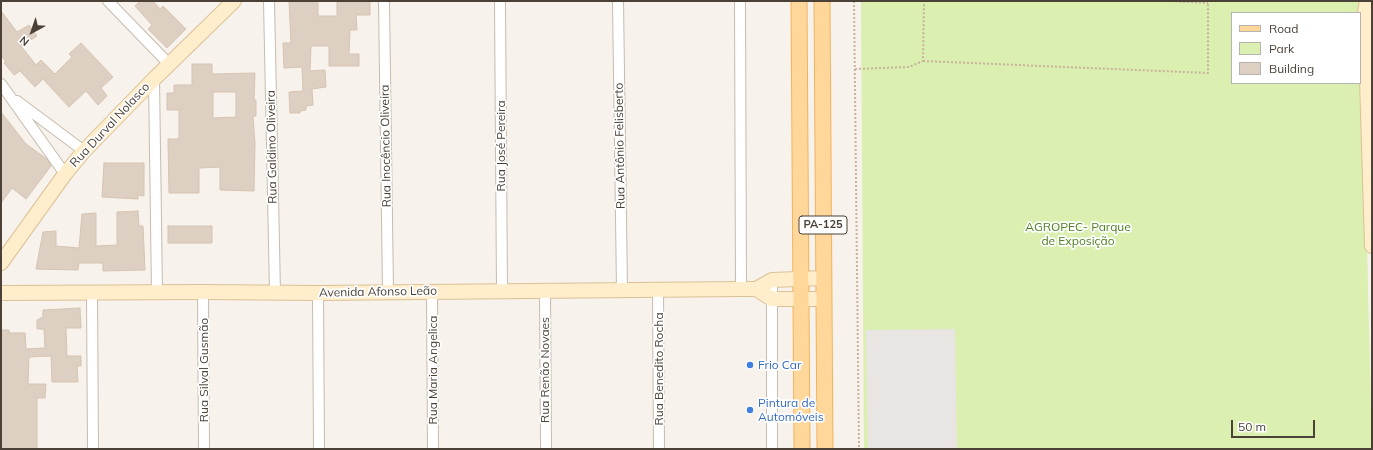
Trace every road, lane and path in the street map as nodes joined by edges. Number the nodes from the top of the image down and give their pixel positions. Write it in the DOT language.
graph roads {
  1 [pos="108,1"];
  2 [pos="234,1"];
  3 [pos="269,1"];
  4 [pos="384,1"];
  5 [pos="500,1"];
  6 [pos="618,1"];
  7 [pos="740,1"];
  8 [pos="799,1"];
  9 [pos="822,1"];
  10 [pos="854,1"];
  11 [pos="924,1"];
  12 [pos="1171,1"];
  13 [pos="1367,1"];
  14 [pos="1208,2"];
  15 [pos="923,61"];
  16 [pos="799,63"];
  17 [pos="821,63"];
  18 [pos="169,64"];
  19 [pos="855,68"];
  20 [pos="154,79"];
  21 [pos="1,84"];
  22 [pos="9,95"];
  23 [pos="84,151"];
  24 [pos="65,174"];
  25 [pos="801,184"];
  26 [pos="823,185"];
  27 [pos="1372,190"];
  28 [pos="1372,246"];
  29 [pos="1,263"];
  30 [pos="801,278"];
  31 [pos="824,278"];
  32 [pos="772,280"];
  33 [pos="658,289"];
  34 [pos="742,289"];
  35 [pos="756,289"];
  36 [pos="622,290"];
  37 [pos="502,291"];
  38 [pos="545,291"];
  39 [pos="92,292"];
  40 [pos="157,292"];
  41 [pos="203,292"];
  42 [pos="388,292"];
  43 [pos="432,292"];
  44 [pos="1,293"];
  45 [pos="275,293"];
  46 [pos="318,293"];
  47 [pos="772,299"];
  48 [pos="801,299"];
  49 [pos="824,299"];
  50 [pos="93,449"];
  51 [pos="204,449"];
  52 [pos="319,449"];
  53 [pos="433,449"];
  54 [pos="546,449"];
  55 [pos="659,449"];
  56 [pos="772,449"];
  57 [pos="802,449"];
  58 [pos="825,449"];
  59 [pos="859,449"];
  1 -- 18 [label="street"];
  2 -- 18 [label="street, Rua Durval Nolasco"];
  3 -- 45 [label="street, Rua Galdino Oliveira"];
  4 -- 42 [label="street, Rua Inocêncio Oliveira"];
  5 -- 37 [label="street, Rua José Pereira"];
  6 -- 36 [label="street, Rua Antônio Felisberto"];
  7 -- 34 [label="street"];
  8 -- 16 [label="main road, PA-125"];
  9 -- 17 [label="main road, PA-125 / PA-125"];
  10 -- 19 [label="path"];
  11 -- 15 [label="path"];
  12 -- 14 [label="path"];
  13 -- 27 [label="street"];
  14 -- 15 [label="path"];
  15 -- 19 [label="path"];
  16 -- 17 [label="main road"];
  16 -- 25 [label="main road, PA-125"];
  17 -- 26 [label="main road, PA-125 / PA-125"];
  18 -- 20 [label="street, Rua Durval Nolasco"];
  19 -- 59 [label="path"];
  20 -- 23 [label="street, Rua Durval Nolasco"];
  20 -- 40 [label="street"];
  21 -- 22 [label="street"];
  22 -- 23 [label="street"];
  22 -- 24 [label="street"];
  23 -- 24 [label="street, Rua Durval Nolasco"];
  24 -- 29 [label="street, Rua Durval Nolasco"];
  25 -- 26 [label="main road"];
  25 -- 30 [label="main road, PA-125"];
  26 -- 31 [label="main road, PA-125 / PA-125"];
  27 -- 28 [label="street"];
  30 -- 31 [label="street, Avenida Afonso Leão"];
  30 -- 32 [label="street, Avenida Afonso Leão"];
  30 -- 48 [label="main road, PA-125"];
  31 -- 49 [label="main road, PA-125 / PA-125"];
  32 -- 35 [label="street, Avenida Afonso Leão"];
  32 -- 47 [label="street"];
  33 -- 34 [label="street, Avenida Afonso Leão"];
  33 -- 36 [label="street, Avenida Afonso Leão"];
  33 -- 55 [label="street, Rua Benedito Rocha"];
  34 -- 35 [label="street, Avenida Afonso Leão"];
  35 -- 47 [label="street"];
  36 -- 38 [label="street, Avenida Afonso Leão"];
  37 -- 38 [label="street, Avenida Afonso Leão"];
  37 -- 43 [label="street, Avenida Afonso Leão"];
  38 -- 54 [label="street, Rua Renão Novaes"];
  39 -- 40 [label="street, Avenida Afonso Leão"];
  39 -- 44 [label="street, Avenida Afonso Leão"];
  39 -- 50 [label="street"];
  40 -- 41 [label="street, Avenida Afonso Leão"];
  41 -- 45 [label="street, Avenida Afonso Leão"];
  41 -- 51 [label="street, Rua Silval Gusmão"];
  42 -- 43 [label="street, Avenida Afonso Leão"];
  42 -- 46 [label="street, Avenida Afonso Leão"];
  43 -- 53 [label="street, Rua Maria Angelica"];
  45 -- 46 [label="street, Avenida Afonso Leão"];
  46 -- 52 [label="street"];
  47 -- 48 [label="street"];
  47 -- 56 [label="street"];
  48 -- 49 [label="street"];
  48 -- 57 [label="main road, PA-125"];
  49 -- 58 [label="main road, PA-125 / PA-125"];
}
